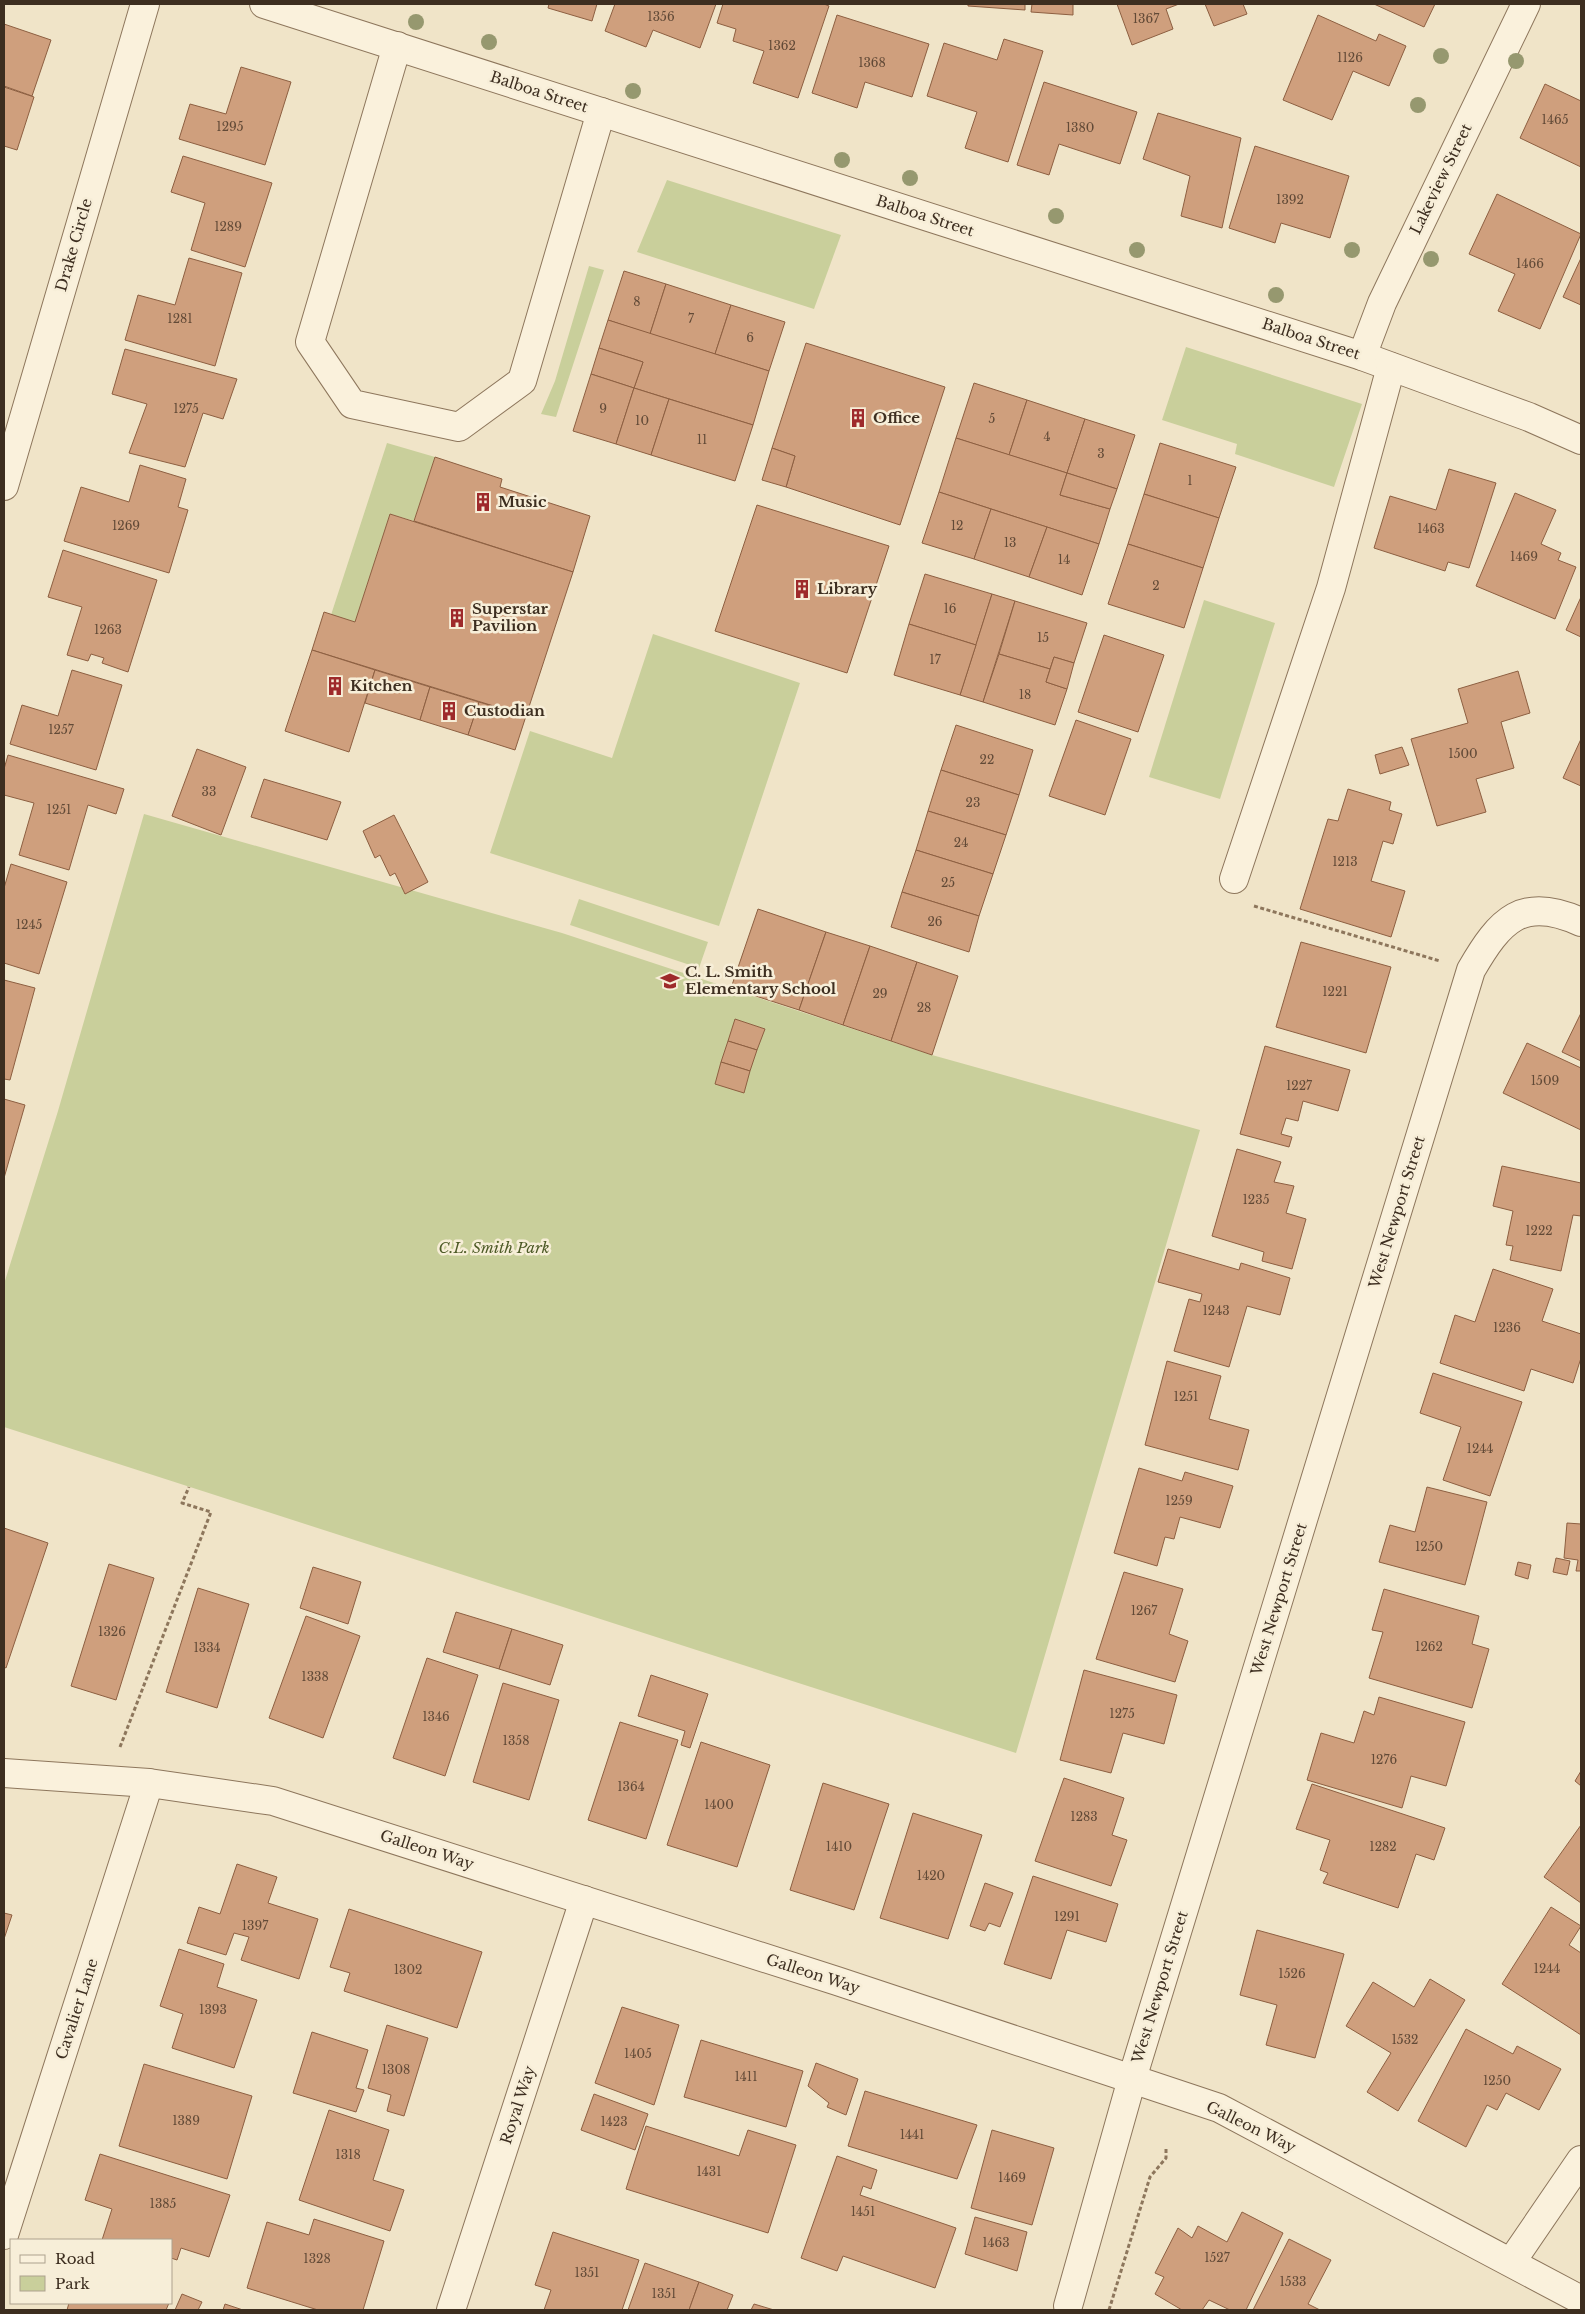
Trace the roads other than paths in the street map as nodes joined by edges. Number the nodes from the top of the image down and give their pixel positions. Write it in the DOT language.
graph roads {
  1 [pos="145,4"];
  2 [pos="264,4"];
  3 [pos="1526,4"];
  4 [pos="397,46"];
  5 [pos="601,112"];
  6 [pos="1362,356"];
  7 [pos="1391,367"];
  8 [pos="1581,440"];
  9 [pos="4,486"];
  10 [pos="1234,879"];
  11 [pos="1581,922"];
  12 [pos="4,1773"];
  13 [pos="149,1783"];
  14 [pos="584,1900"];
  15 [pos="1132,2079"];
  16 [pos="1581,2160"];
  17 [pos="4,2235"];
  18 [pos="1512,2262"];
  19 [pos="1581,2300"];
  20 [pos="1068,2306"];
  21 [pos="451,2310"];
  1 -- 9 [label="street, Drake Circle"];
  2 -- 4 [label="street, Balboa Street"];
  3 -- 6 [label="street, Lakeview Street"];
  4 -- 5 [label="street, Balboa Street"];
  4 -- 5 [label="street"];
  5 -- 6 [label="street, Balboa Street"];
  6 -- 7 [label="street, Balboa Street"];
  7 -- 8 [label="street, Balboa Street"];
  7 -- 10 [label="street"];
  11 -- 15 [label="street, West Newport Street"];
  12 -- 13 [label="street, Galleon Way"];
  13 -- 14 [label="street, Galleon Way"];
  13 -- 17 [label="street, Cavalier Lane"];
  14 -- 15 [label="street, Galleon Way"];
  14 -- 21 [label="street, Royal Way"];
  15 -- 18 [label="street, Galleon Way"];
  15 -- 20 [label="street, West Newport Street"];
  16 -- 18 [label="street"];
  18 -- 19 [label="street, Galleon Way"];
}
